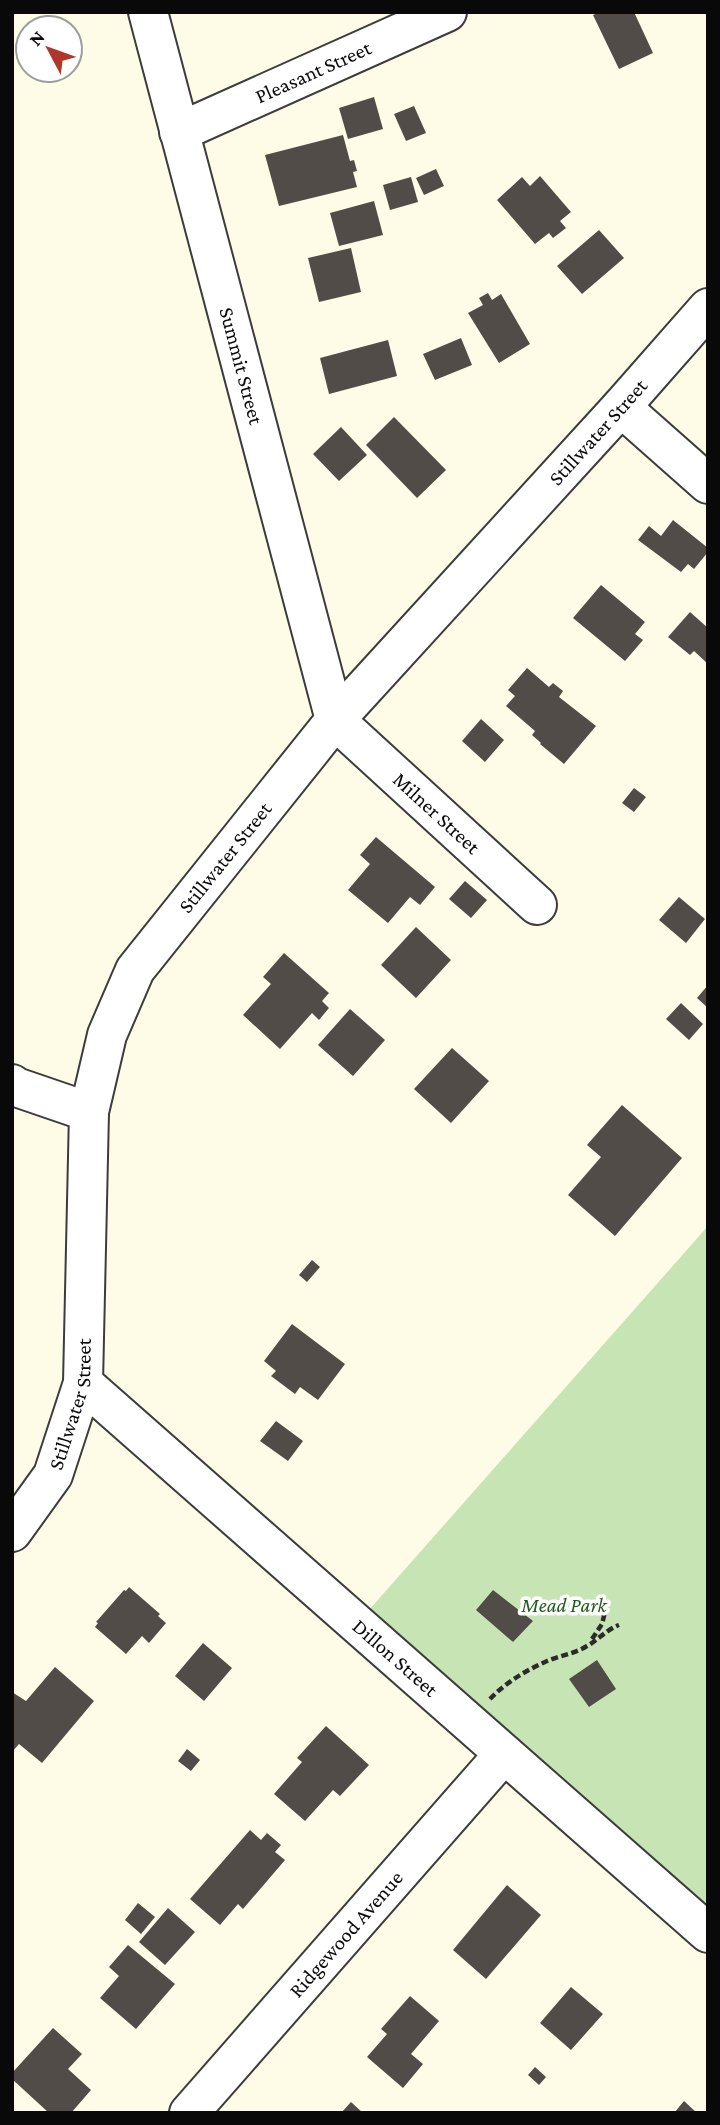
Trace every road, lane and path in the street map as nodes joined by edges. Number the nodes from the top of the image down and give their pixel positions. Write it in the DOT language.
graph roads {
  1 [pos="148,12"];
  2 [pos="447,12"];
  3 [pos="178,132"];
  4 [pos="708,308"];
  5 [pos="621,407"];
  6 [pos="708,484"];
  7 [pos="335,720"];
  8 [pos="537,905"];
  9 [pos="12,1084"];
  10 [pos="89,1112"];
  11 [pos="83,1382"];
  12 [pos="12,1532"];
  13 [pos="607,1604"];
  14 [pos="619,1625"];
  15 [pos="588,1646"];
  16 [pos="467,1722"];
  17 [pos="503,1754"];
  18 [pos="708,1933"];
  19 [pos="189,2113"];
  1 -- 3 [label="street, Summit Street"];
  2 -- 3 [label="street, Pleasant Street"];
  3 -- 7 [label="street, Summit Street"];
  4 -- 5 [label="street, Stillwater Street"];
  5 -- 6 [label="street"];
  5 -- 7 [label="street, Stillwater Street"];
  7 -- 8 [label="street, Milner Street"];
  7 -- 10 [label="street, Stillwater Street"];
  9 -- 10 [label="street"];
  10 -- 11 [label="street, Stillwater Street"];
  11 -- 12 [label="street, Stillwater Street"];
  11 -- 16 [label="street, Dillon Street"];
  13 -- 15 [label="path"];
  14 -- 15 [label="path"];
  15 -- 16 [label="path"];
  16 -- 17 [label="street, Dillon Street"];
  17 -- 18 [label="street, Dillon Street"];
  17 -- 19 [label="street, Ridgewood Avenue"];
}
